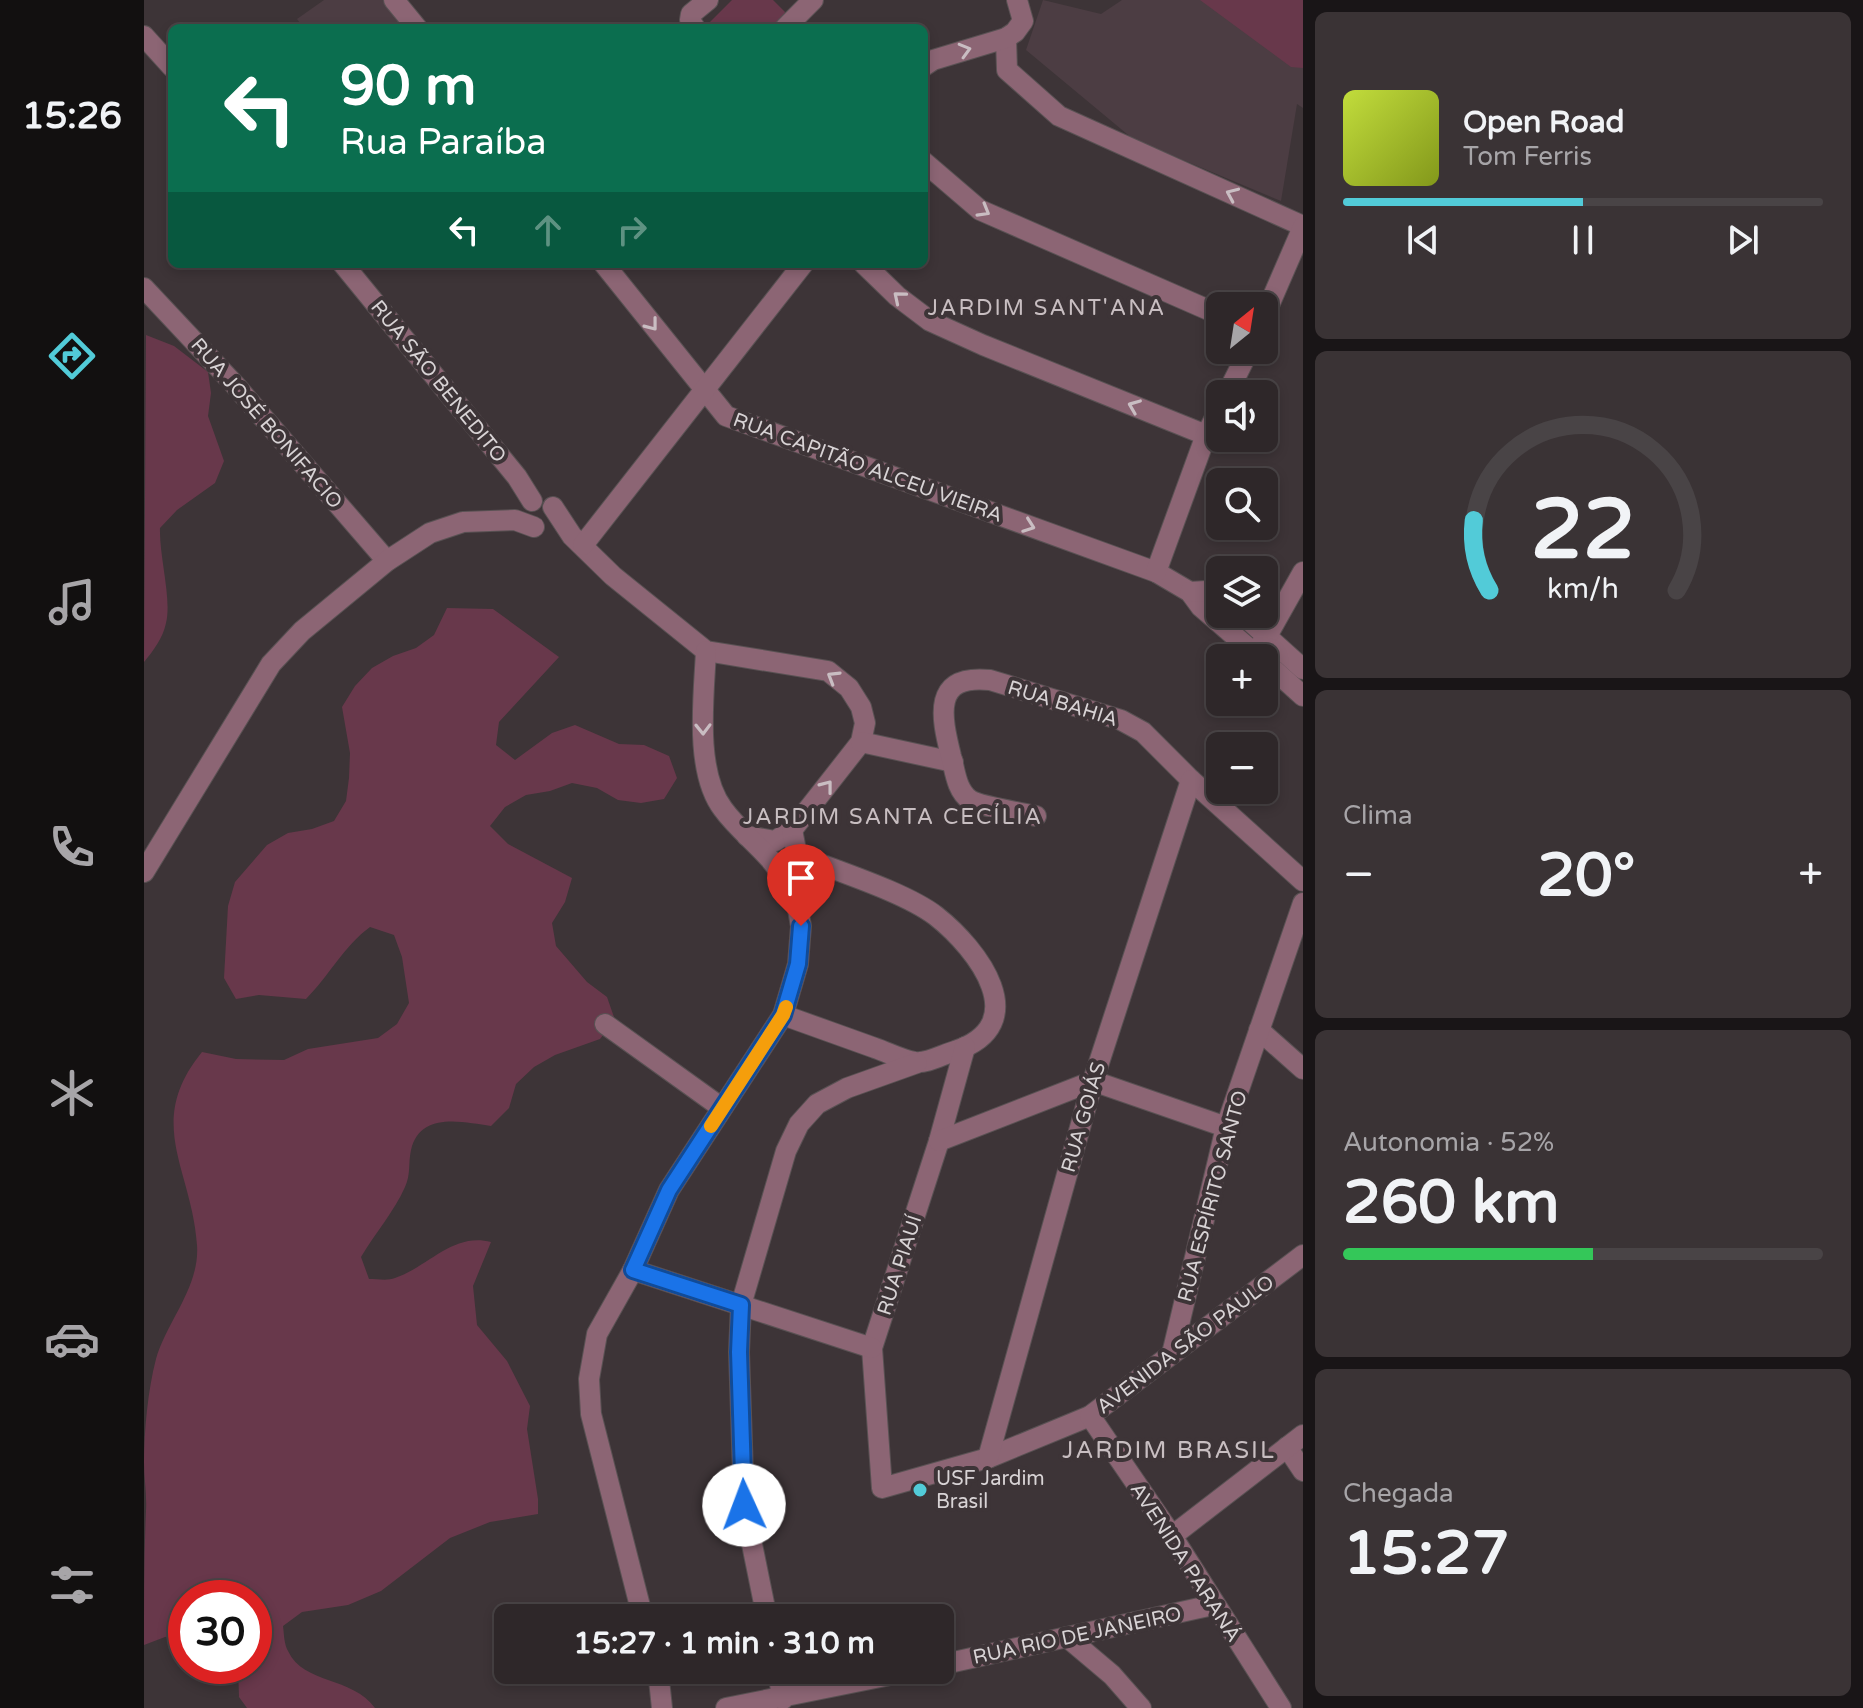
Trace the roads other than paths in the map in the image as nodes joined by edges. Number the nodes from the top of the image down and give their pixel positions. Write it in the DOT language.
graph roads {
  1 [pos="394,0"];
  2 [pos="708,0"];
  3 [pos="1017,0"];
  4 [pos="801,4"];
  5 [pos="414,24"];
  6 [pos="692,24"];
  7 [pos="788,24"];
  8 [pos="144,36"];
  9 [pos="1006,38"];
  10 [pos="168,63"];
  11 [pos="928,63"];
  12 [pos="928,165"];
  13 [pos="1303,226"];
  14 [pos="346,268"];
  15 [pos="607,268"];
  16 [pos="800,268"];
  17 [pos="868,268"];
  18 [pos="144,288"];
  19 [pos="1275,292"];
  20 [pos="1206,309"];
  21 [pos="703,389"];
  22 [pos="1206,435"];
  23 [pos="530,517"];
  24 [pos="578,540"];
  25 [pos="387,561"];
  26 [pos="1156,572"];
  27 [pos="1303,572"];
  28 [pos="1206,591"];
  29 [pos="1190,592"];
  30 [pos="1250,644"];
  31 [pos="1265,644"];
  32 [pos="706,651"];
  33 [pos="1278,659"];
  34 [pos="1303,669"];
  35 [pos="1278,670"];
  36 [pos="1303,696"];
  37 [pos="861,742"];
  38 [pos="953,762"];
  39 [pos="1191,780"];
  40 [pos="1036,816"];
  41 [pos="792,830"];
  42 [pos="747,836"];
  43 [pos="797,855"];
  44 [pos="144,872"];
  45 [pos="1303,881"];
  46 [pos="795,893"];
  47 [pos="1303,903"];
  48 [pos="783,1015"];
  49 [pos="605,1024"];
  50 [pos="1259,1030"];
  51 [pos="965,1047"];
  52 [pos="917,1063"];
  53 [pos="1303,1069"];
  54 [pos="1093,1081"];
  55 [pos="722,1108"];
  56 [pos="1226,1127"];
  57 [pos="939,1141"];
  58 [pos="1303,1255"];
  59 [pos="633,1270"];
  60 [pos="741,1305"];
  61 [pos="872,1348"];
  62 [pos="1172,1354"];
  63 [pos="1090,1416"];
  64 [pos="1295,1441"];
  65 [pos="988,1458"];
  66 [pos="1303,1471"];
  67 [pos="882,1488"];
  68 [pos="1172,1536"];
  69 [pos="639,1604"];
  70 [pos="764,1604"];
  71 [pos="1213,1605"];
  72 [pos="1067,1637"];
  73 [pos="954,1662"];
  74 [pos="659,1684"];
  75 [pos="780,1684"];
  76 [pos="851,1684"];
  77 [pos="783,1699"];
  78 [pos="662,1708"];
  79 [pos="726,1708"];
  80 [pos="1141,1708"];
  81 [pos="1281,1708"];
  1 -- 5 [label="street"];
  2 -- 6 [label="street"];
  3 -- 9 [label="street"];
  4 -- 7 [label="street"];
  8 -- 10 [label="street"];
  11 -- 9 [label="street, one-way"];
  13 -- 9 [label="street, one-way"];
  12 -- 20 [label="street, one-way"];
  13 -- 19 [label="street"];
  14 -- 23 [label="street, RUA SÃO BENEDITO"];
  15 -- 21 [label="street, RUA CAPITÃO ALCEU VIEIRA, one-way"];
  16 -- 21 [label="street"];
  22 -- 17 [label="street, one-way"];
  18 -- 25 [label="street, RUA JOSÉ BONIFACIO"];
  21 -- 24 [label="street"];
  21 -- 26 [label="street, RUA CAPITÃO ALCEU VIEIRA, one-way"];
  22 -- 26 [label="street"];
  23 -- 24 [label="street"];
  23 -- 24 [label="street"];
  23 -- 25 [label="street"];
  24 -- 32 [label="street"];
  25 -- 44 [label="street"];
  26 -- 29 [label="street, RUA CAPITÃO ALCEU VIEIRA"];
  27 -- 31 [label="street"];
  28 -- 29 [label="street"];
  29 -- 30 [label="street"];
  37 -- 32 [label="street, one-way"];
  32 -- 42 [label="street, one-way"];
  33 -- 34 [label="street"];
  35 -- 36 [label="street"];
  37 -- 38 [label="street"];
  41 -- 37 [label="street, one-way"];
  38 -- 39 [label="street, RUA BAHIA"];
  38 -- 40 [label="street, RUA BAHIA"];
  39 -- 45 [label="street, RUA BAHIA"];
  39 -- 54 [label="street, RUA GOIÁS"];
  41 -- 42 [label="street"];
  41 -- 43 [label="street"];
  42 -- 46 [label="street"];
  43 -- 46 [label="street"];
  43 -- 51 [label="street"];
  46 -- 48 [label="street"];
  47 -- 50 [label="street, RUA ESPÍRITO SANTO"];
  48 -- 52 [label="street"];
  48 -- 55 [label="street"];
  49 -- 55 [label="street"];
  50 -- 53 [label="street"];
  50 -- 56 [label="street, RUA ESPÍRITO SANTO"];
  51 -- 52 [label="street"];
  51 -- 57 [label="street, RUA PIAUÍ"];
  52 -- 60 [label="street"];
  54 -- 56 [label="street"];
  54 -- 57 [label="street"];
  54 -- 65 [label="street, RUA GOIÁS"];
  55 -- 59 [label="street"];
  56 -- 62 [label="street, RUA ESPÍRITO SANTO"];
  57 -- 61 [label="street, RUA PIAUÍ"];
  58 -- 62 [label="street, AVENIDA SÃO PAULO"];
  59 -- 60 [label="street"];
  59 -- 69 [label="street"];
  60 -- 61 [label="street"];
  60 -- 70 [label="street"];
  61 -- 67 [label="street, RUA PIAUÍ"];
  62 -- 63 [label="street, AVENIDA SÃO PAULO"];
  63 -- 65 [label="street, AVENIDA SÃO PAULO"];
  63 -- 68 [label="street, AVENIDA PARANÁ"];
  64 -- 66 [label="street"];
  64 -- 68 [label="street"];
  65 -- 67 [label="street, AVENIDA SÃO PAULO"];
  68 -- 71 [label="street, AVENIDA PARANÁ"];
  71 -- 72 [label="street, RUA RIO DE JANEIRO"];
  71 -- 81 [label="street, AVENIDA PARANÁ"];
  72 -- 73 [label="street, RUA RIO DE JANEIRO"];
  72 -- 80 [label="street"];
  74 -- 78 [label="street"];
  75 -- 77 [label="street"];
  76 -- 77 [label="street"];
  77 -- 79 [label="street"];
}
